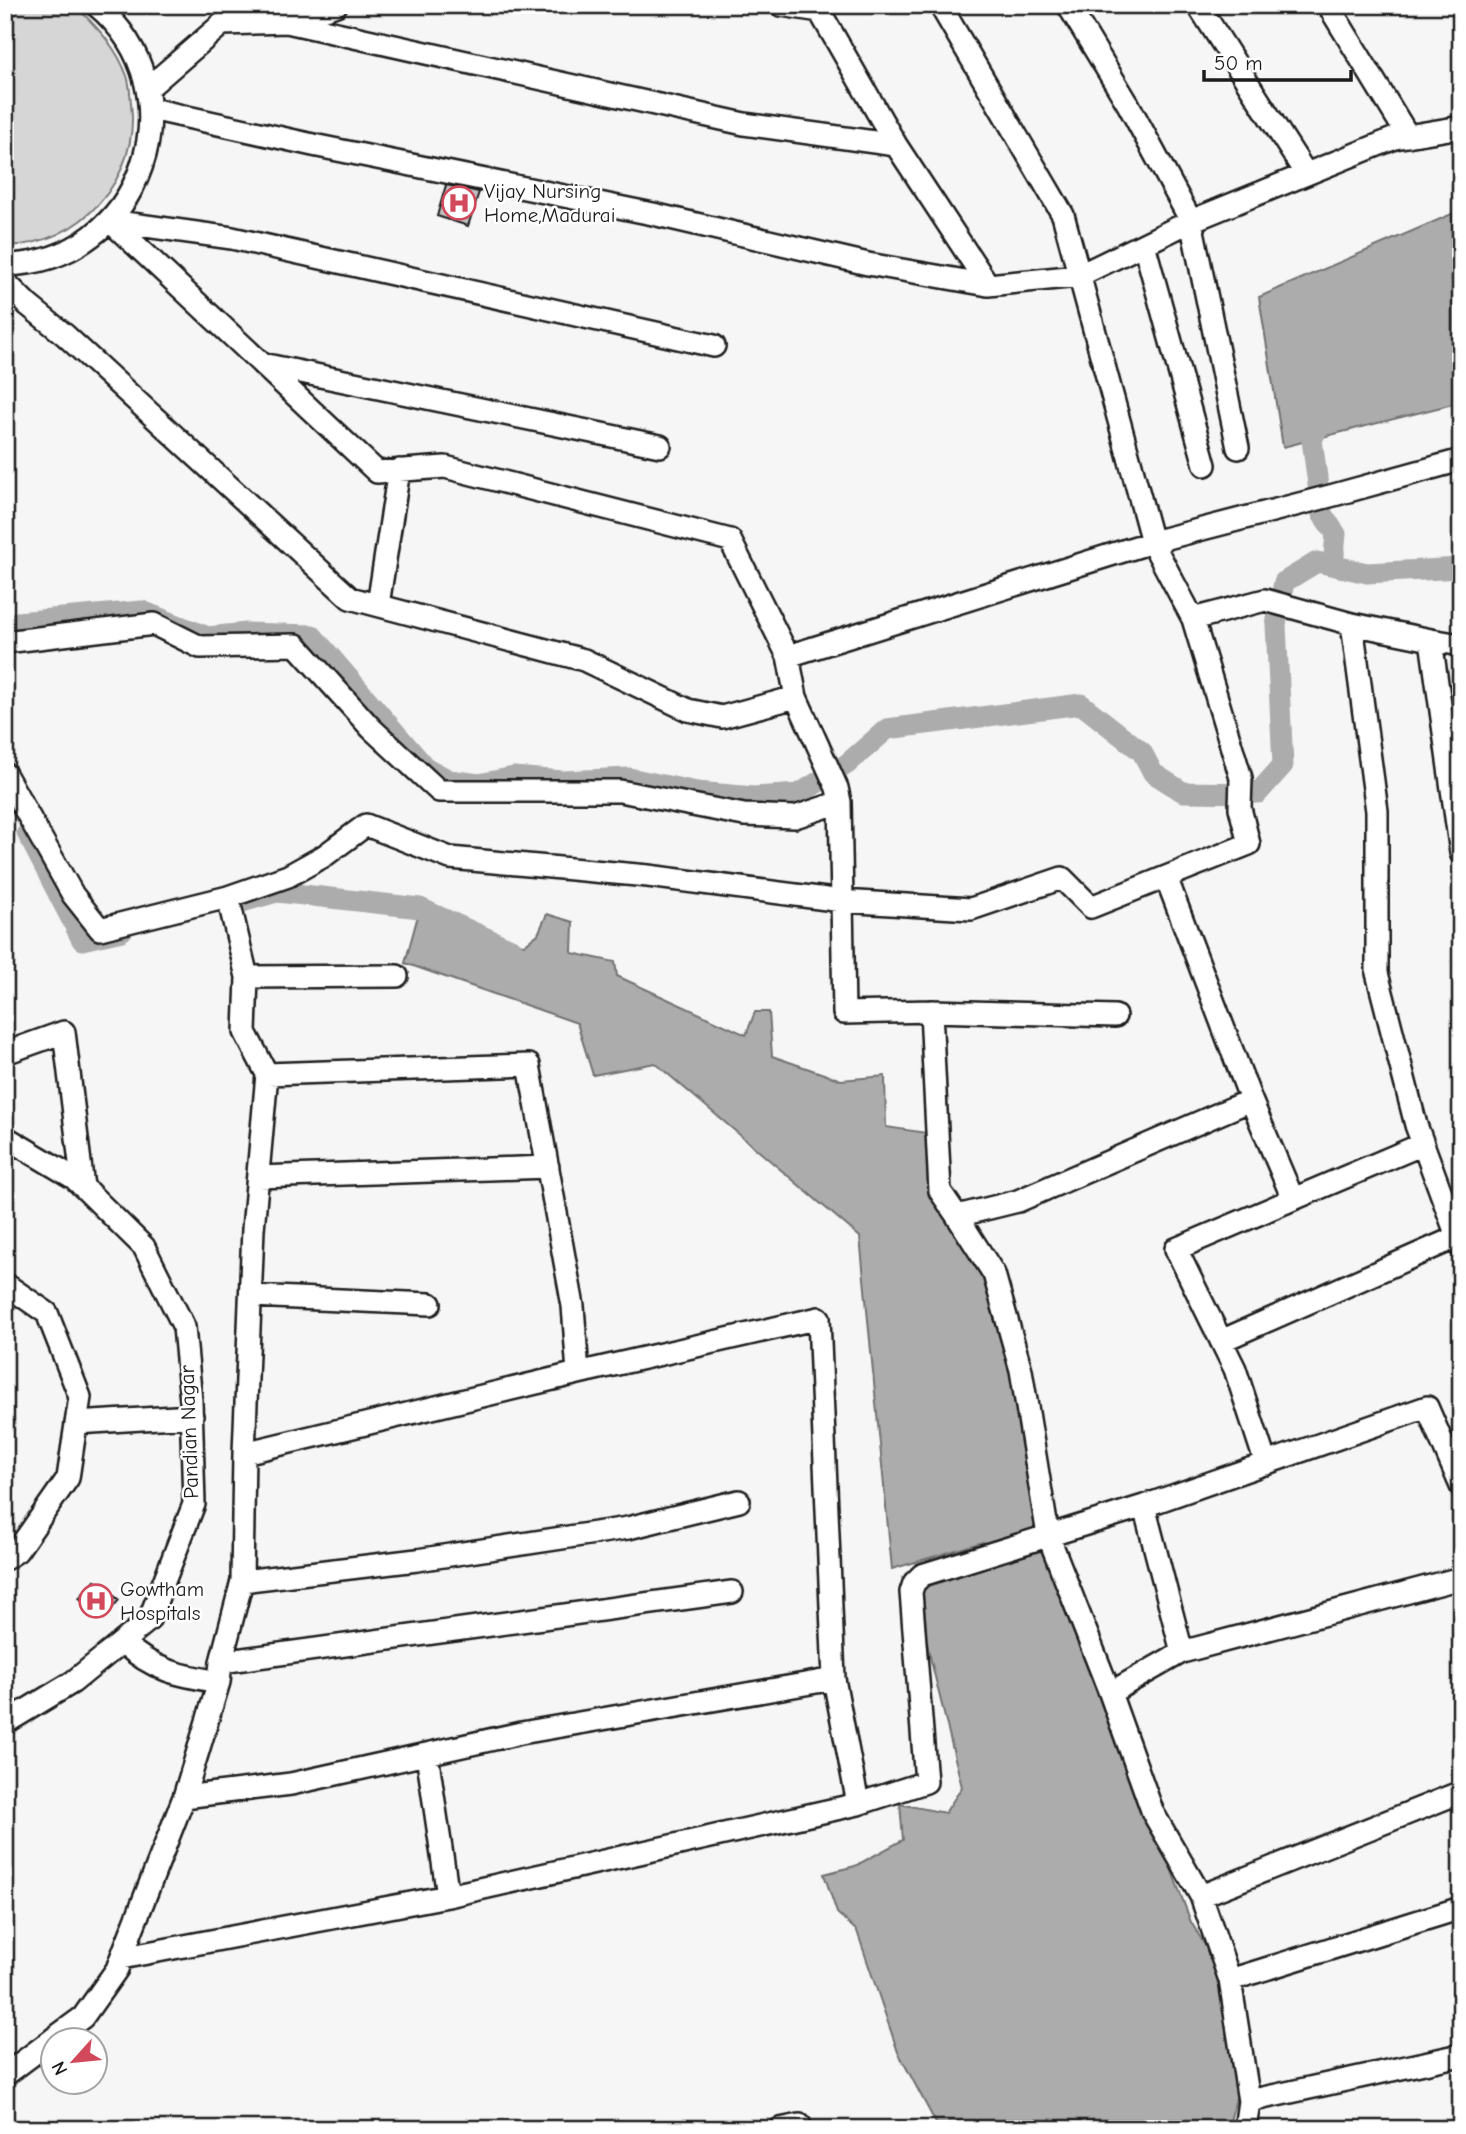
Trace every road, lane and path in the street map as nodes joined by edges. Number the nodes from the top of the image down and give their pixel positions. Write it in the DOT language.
graph roads {
  1 [pos="96,5"];
  2 [pos="241,5"];
  3 [pos="336,5"];
  4 [pos="781,5"];
  5 [pos="940,5"];
  6 [pos="1068,5"];
  7 [pos="1198,5"];
  8 [pos="1328,5"];
  9 [pos="818,8"];
  10 [pos="287,22"];
  11 [pos="222,24"];
  12 [pos="149,99"];
  13 [pos="1461,127"];
  14 [pos="1408,136"];
  15 [pos="896,145"];
  16 [pos="1306,174"];
  17 [pos="110,221"];
  18 [pos="1191,221"];
  19 [pos="1144,244"];
  20 [pos="5,265"];
  21 [pos="1079,276"];
  22 [pos="5,282"];
  23 [pos="988,285"];
  24 [pos="714,346"];
  25 [pos="262,364"];
  26 [pos="660,446"];
  27 [pos="1238,448"];
  28 [pos="1461,460"];
  29 [pos="1205,465"];
  30 [pos="399,470"];
  31 [pos="1152,542"];
  32 [pos="378,605"];
  33 [pos="1193,618"];
  34 [pos="1352,624"];
  35 [pos="1431,640"];
  36 [pos="5,642"];
  37 [pos="1461,645"];
  38 [pos="788,656"];
  39 [pos="796,697"];
  40 [pos="5,775"];
  41 [pos="839,795"];
  42 [pos="1461,853"];
  43 [pos="1167,877"];
  44 [pos="842,901"];
  45 [pos="229,904"];
  46 [pos="397,976"];
  47 [pos="247,977"];
  48 [pos="931,1011"];
  49 [pos="1115,1016"];
  50 [pos="5,1053"];
  51 [pos="267,1074"];
  52 [pos="1251,1100"];
  53 [pos="5,1137"];
  54 [pos="1423,1144"];
  55 [pos="548,1167"];
  56 [pos="258,1177"];
  57 [pos="83,1187"];
  58 [pos="1293,1199"];
  59 [pos="957,1216"];
  60 [pos="1459,1242"];
  61 [pos="5,1284"];
  62 [pos="251,1296"];
  63 [pos="430,1304"];
  64 [pos="1221,1341"];
  65 [pos="578,1373"];
  66 [pos="192,1416"];
  67 [pos="76,1423"];
  68 [pos="244,1453"];
  69 [pos="1266,1464"];
  70 [pos="1461,1486"];
  71 [pos="739,1501"];
  72 [pos="1144,1506"];
  73 [pos="1044,1537"];
  74 [pos="5,1559"];
  75 [pos="1461,1578"];
  76 [pos="242,1580"];
  77 [pos="732,1592"];
  78 [pos="122,1642"];
  79 [pos="1182,1652"];
  80 [pos="220,1672"];
  81 [pos="834,1679"];
  82 [pos="1110,1693"];
  83 [pos="5,1723"];
  84 [pos="427,1754"];
  85 [pos="1461,1792"];
  86 [pos="184,1797"];
  87 [pos="858,1804"];
  88 [pos="448,1896"];
  89 [pos="1202,1896"];
  90 [pos="1461,1908"];
  91 [pos="121,1958"];
  92 [pos="1230,1980"];
  93 [pos="73,2025"];
  94 [pos="38,2051"];
  95 [pos="1461,2055"];
  96 [pos="5,2075"];
  97 [pos="1249,2101"];
  98 [pos="1245,2129"];
  1 -- 12 [label="street"];
  2 -- 11 [label="street"];
  3 -- 10 [label="street"];
  4 -- 9 [label="street"];
  5 -- 21 [label="street"];
  6 -- 18 [label="street"];
  7 -- 16 [label="street"];
  8 -- 14 [label="street"];
  9 -- 15 [label="street"];
  10 -- 11 [label="street"];
  10 -- 15 [label="street"];
  11 -- 12 [label="street"];
  12 -- 17 [label="street"];
  12 -- 23 [label="street"];
  13 -- 14 [label="street"];
  14 -- 16 [label="street"];
  15 -- 23 [label="street"];
  16 -- 18 [label="street"];
  17 -- 20 [label="street"];
  17 -- 24 [label="street"];
  17 -- 25 [label="street"];
  18 -- 19 [label="street"];
  18 -- 27 [label="street"];
  19 -- 21 [label="street"];
  19 -- 29 [label="street"];
  21 -- 23 [label="street"];
  21 -- 31 [label="street"];
  22 -- 32 [label="street"];
  25 -- 26 [label="street"];
  25 -- 30 [label="street"];
  28 -- 31 [label="street"];
  30 -- 32 [label="street"];
  30 -- 38 [label="street"];
  31 -- 33 [label="street"];
  31 -- 38 [label="street"];
  32 -- 39 [label="street"];
  33 -- 34 [label="street"];
  33 -- 43 [label="street"];
  34 -- 35 [label="street"];
  34 -- 54 [label="street"];
  35 -- 37 [label="street"];
  35 -- 42 [label="street"];
  36 -- 41 [label="street"];
  38 -- 39 [label="street"];
  39 -- 41 [label="street"];
  40 -- 45 [label="street"];
  41 -- 44 [label="street"];
  43 -- 44 [label="street"];
  43 -- 52 [label="street"];
  44 -- 45 [label="street"];
  44 -- 48 [label="street"];
  45 -- 47 [label="street"];
  46 -- 47 [label="street"];
  47 -- 51 [label="street"];
  48 -- 49 [label="street"];
  48 -- 59 [label="street"];
  50 -- 57 [label="street"];
  51 -- 55 [label="street"];
  51 -- 56 [label="street"];
  52 -- 58 [label="street"];
  52 -- 59 [label="street"];
  53 -- 57 [label="street, Pandian Nagar"];
  54 -- 58 [label="street"];
  54 -- 60 [label="street"];
  55 -- 56 [label="street"];
  55 -- 65 [label="street"];
  56 -- 62 [label="street"];
  57 -- 66 [label="street, Pandian Nagar"];
  58 -- 64 [label="street"];
  59 -- 73 [label="street"];
  60 -- 64 [label="street"];
  61 -- 67 [label="street"];
  62 -- 63 [label="street"];
  62 -- 68 [label="street"];
  64 -- 69 [label="street"];
  65 -- 68 [label="street"];
  65 -- 81 [label="street"];
  66 -- 67 [label="street"];
  66 -- 78 [label="street, Pandian Nagar"];
  67 -- 74 [label="street"];
  68 -- 76 [label="street"];
  69 -- 70 [label="street"];
  69 -- 72 [label="street"];
  71 -- 76 [label="street"];
  72 -- 73 [label="street"];
  72 -- 79 [label="street"];
  73 -- 82 [label="street"];
  73 -- 87 [label="street"];
  75 -- 79 [label="street"];
  76 -- 80 [label="street"];
  77 -- 80 [label="street"];
  78 -- 80 [label="street"];
  78 -- 83 [label="street, Pandian Nagar"];
  79 -- 82 [label="street"];
  80 -- 86 [label="street"];
  81 -- 84 [label="street"];
  81 -- 87 [label="street"];
  82 -- 89 [label="street"];
  84 -- 86 [label="street"];
  84 -- 88 [label="street"];
  85 -- 89 [label="street"];
  86 -- 91 [label="street"];
  87 -- 88 [label="street"];
  88 -- 91 [label="street"];
  89 -- 92 [label="street"];
  90 -- 92 [label="street"];
  91 -- 93 [label="street"];
  92 -- 97 [label="street"];
  94 -- 96 [label="street"];
  95 -- 97 [label="street"];
  97 -- 98 [label="street"];
}
